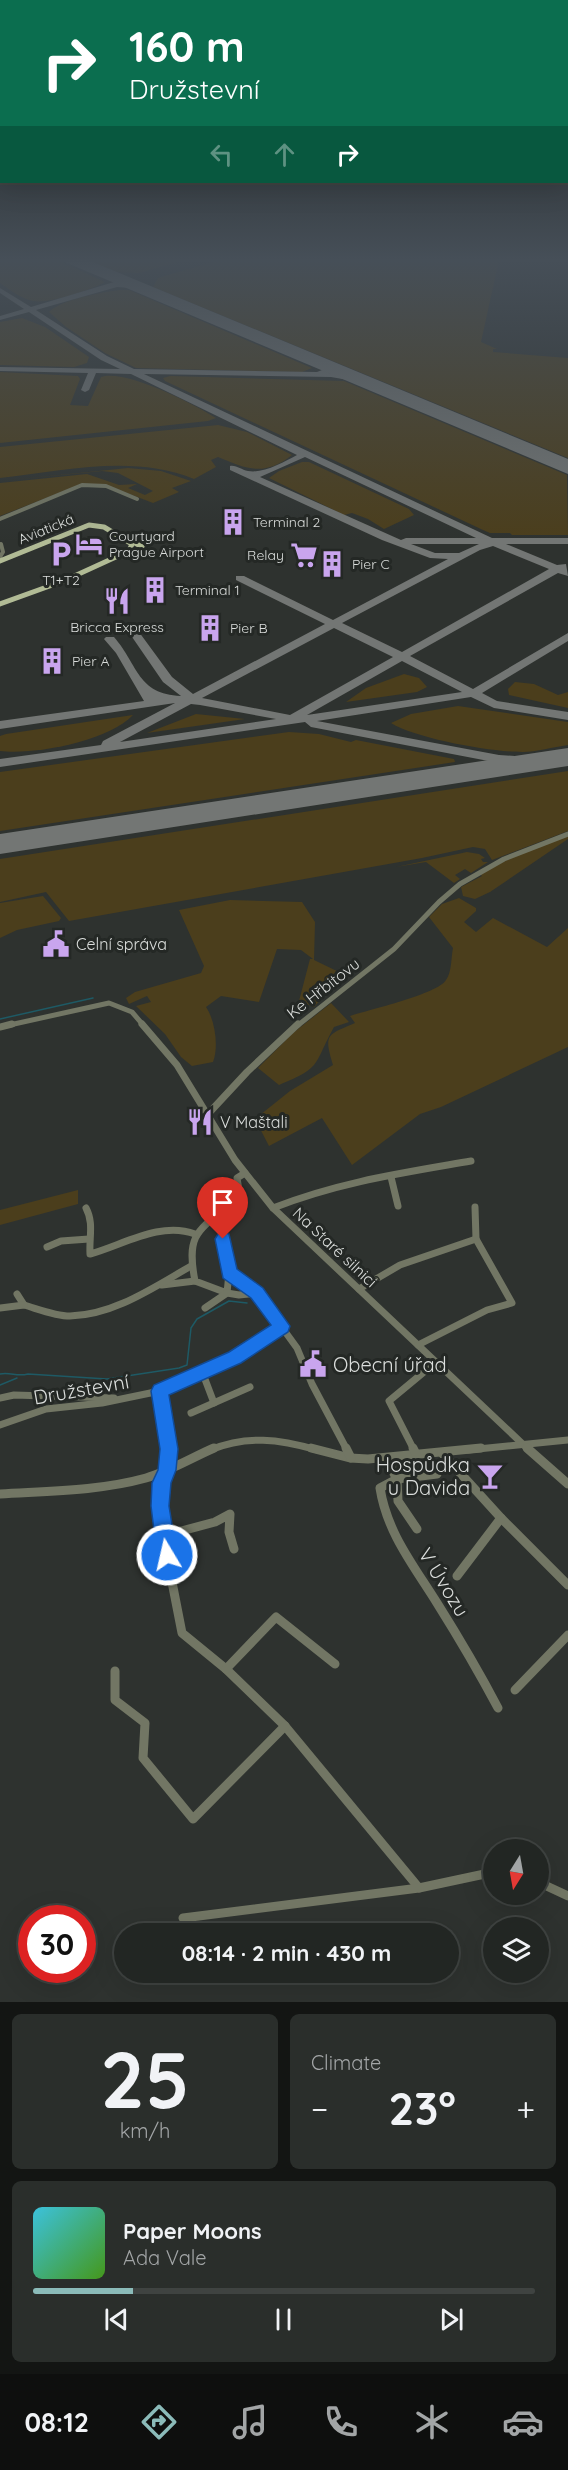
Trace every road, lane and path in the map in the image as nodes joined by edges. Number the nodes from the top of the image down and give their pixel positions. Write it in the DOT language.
graph roads {
  1 [pos="137,499"];
  2 [pos="0,519"];
  3 [pos="121,536"];
  4 [pos="1,544"];
  5 [pos="125,554"];
  6 [pos="0,559"];
  7 [pos="0,604"];
  8 [pos="568,834"];
  9 [pos="0,1028"];
  10 [pos="208,1114"];
  11 [pos="235,1160"];
  12 [pos="471,1161"];
  13 [pos="245,1173"];
  14 [pos="391,1177"];
  15 [pos="237,1178"];
  16 [pos="231,1204"];
  17 [pos="398,1206"];
  18 [pos="475,1207"];
  19 [pos="86,1208"];
  20 [pos="273,1208"];
  21 [pos="208,1222"];
  22 [pos="223,1224"];
  23 [pos="195,1234"];
  24 [pos="88,1239"];
  25 [pos="476,1239"];
  26 [pos="47,1247"];
  27 [pos="191,1266"];
  28 [pos="229,1273"];
  29 [pos="195,1281"];
  30 [pos="159,1286"];
  31 [pos="359,1289"];
  32 [pos="227,1293"];
  33 [pos="257,1293"];
  34 [pos="17,1294"];
  35 [pos="24,1305"];
  36 [pos="0,1308"];
  37 [pos="205,1308"];
  38 [pos="282,1326"];
  39 [pos="418,1345"];
  40 [pos="436,1362"];
  41 [pos="202,1374"];
  42 [pos="250,1387"];
  43 [pos="160,1391"];
  44 [pos="0,1398"];
  45 [pos="123,1399"];
  46 [pos="214,1403"];
  47 [pos="191,1413"];
  48 [pos="0,1425"];
  49 [pos="568,1440"];
  50 [pos="523,1446"];
  51 [pos="442,1453"];
  52 [pos="417,1456"];
  53 [pos="351,1458"];
  54 [pos="386,1459"];
  55 [pos="167,1470"];
  56 [pos="436,1474"];
  57 [pos="397,1479"];
  58 [pos="568,1484"];
  59 [pos="0,1494"];
  60 [pos="501,1518"];
  61 [pos="417,1529"];
  62 [pos="163,1536"];
  63 [pos="234,1549"];
  64 [pos="457,1576"];
  65 [pos="568,1585"];
  66 [pos="568,1635"];
  67 [pos="335,1664"];
  68 [pos="226,1670"];
  69 [pos="115,1671"];
  70 [pos="515,1690"];
  71 [pos="498,1708"];
  72 [pos="285,1726"];
  73 [pos="483,1874"];
  74 [pos="549,1887"];
  75 [pos="419,1888"];
  76 [pos="568,1896"];
  77 [pos="183,1918"];
  1 -- 2 [label="street"];
  3 -- 5 [label="main road"];
  3 -- 5 [label="main road, Aviatická"];
  3 -- 6 [label="main road, Aviatická"];
  4 -- 6 [label="street"];
  5 -- 7 [label="main road"];
  8 -- 10 [label="street, Ke Hřbitovu"];
  9 -- 10 [label="street, Na Staré silnici"];
  10 -- 11 [label="street, Na Staré silnici"];
  11 -- 13 [label="street, Na Staré silnici"];
  11 -- 15 [label="street"];
  12 -- 14 [label="street"];
  13 -- 15 [label="street"];
  13 -- 20 [label="street, Na Staré silnici"];
  14 -- 17 [label="street"];
  14 -- 20 [label="street"];
  15 -- 16 [label="street"];
  16 -- 21 [label="street"];
  16 -- 22 [label="street"];
  18 -- 25 [label="street"];
  19 -- 24 [label="street"];
  20 -- 31 [label="street, Na Staré silnici"];
  21 -- 22 [label="street"];
  21 -- 23 [label="street"];
  22 -- 28 [label="street"];
  23 -- 24 [label="street"];
  23 -- 27 [label="street"];
  24 -- 26 [label="street"];
  25 -- 31 [label="street"];
  25 -- 39 [label="street"];
  27 -- 29 [label="street"];
  27 -- 30 [label="street"];
  28 -- 32 [label="street"];
  28 -- 33 [label="street"];
  29 -- 30 [label="street"];
  29 -- 32 [label="street"];
  30 -- 35 [label="street"];
  31 -- 39 [label="street, Na Staré silnici"];
  32 -- 33 [label="street"];
  32 -- 37 [label="street"];
  33 -- 38 [label="street"];
  34 -- 35 [label="street"];
  35 -- 36 [label="street"];
  38 -- 41 [label="street, Družstevní"];
  38 -- 53 [label="street"];
  39 -- 40 [label="street, Na Staré silnici"];
  40 -- 50 [label="street, Na Staré silnici"];
  40 -- 52 [label="street"];
  41 -- 43 [label="street, Družstevní"];
  41 -- 46 [label="street"];
  42 -- 46 [label="street"];
  43 -- 45 [label="street, Družstevní"];
  43 -- 55 [label="street"];
  44 -- 45 [label="street"];
  45 -- 48 [label="street, Družstevní"];
  46 -- 47 [label="street"];
  49 -- 50 [label="street"];
  50 -- 51 [label="street"];
  50 -- 58 [label="street, Na Staré silnici"];
  51 -- 52 [label="street"];
  51 -- 60 [label="street"];
  52 -- 54 [label="street"];
  53 -- 54 [label="street"];
  53 -- 55 [label="street"];
  54 -- 57 [label="street"];
  55 -- 59 [label="street"];
  55 -- 62 [label="street"];
  56 -- 57 [label="street"];
  57 -- 61 [label="street"];
  57 -- 71 [label="street, V Úvozu"];
  60 -- 64 [label="street"];
  60 -- 65 [label="street"];
  62 -- 63 [label="street"];
  62 -- 68 [label="street"];
  66 -- 70 [label="street"];
  67 -- 68 [label="street"];
  68 -- 72 [label="street"];
  69 -- 72 [label="street"];
  72 -- 75 [label="street"];
  73 -- 75 [label="street"];
  74 -- 76 [label="street"];
  75 -- 77 [label="street"];
}
